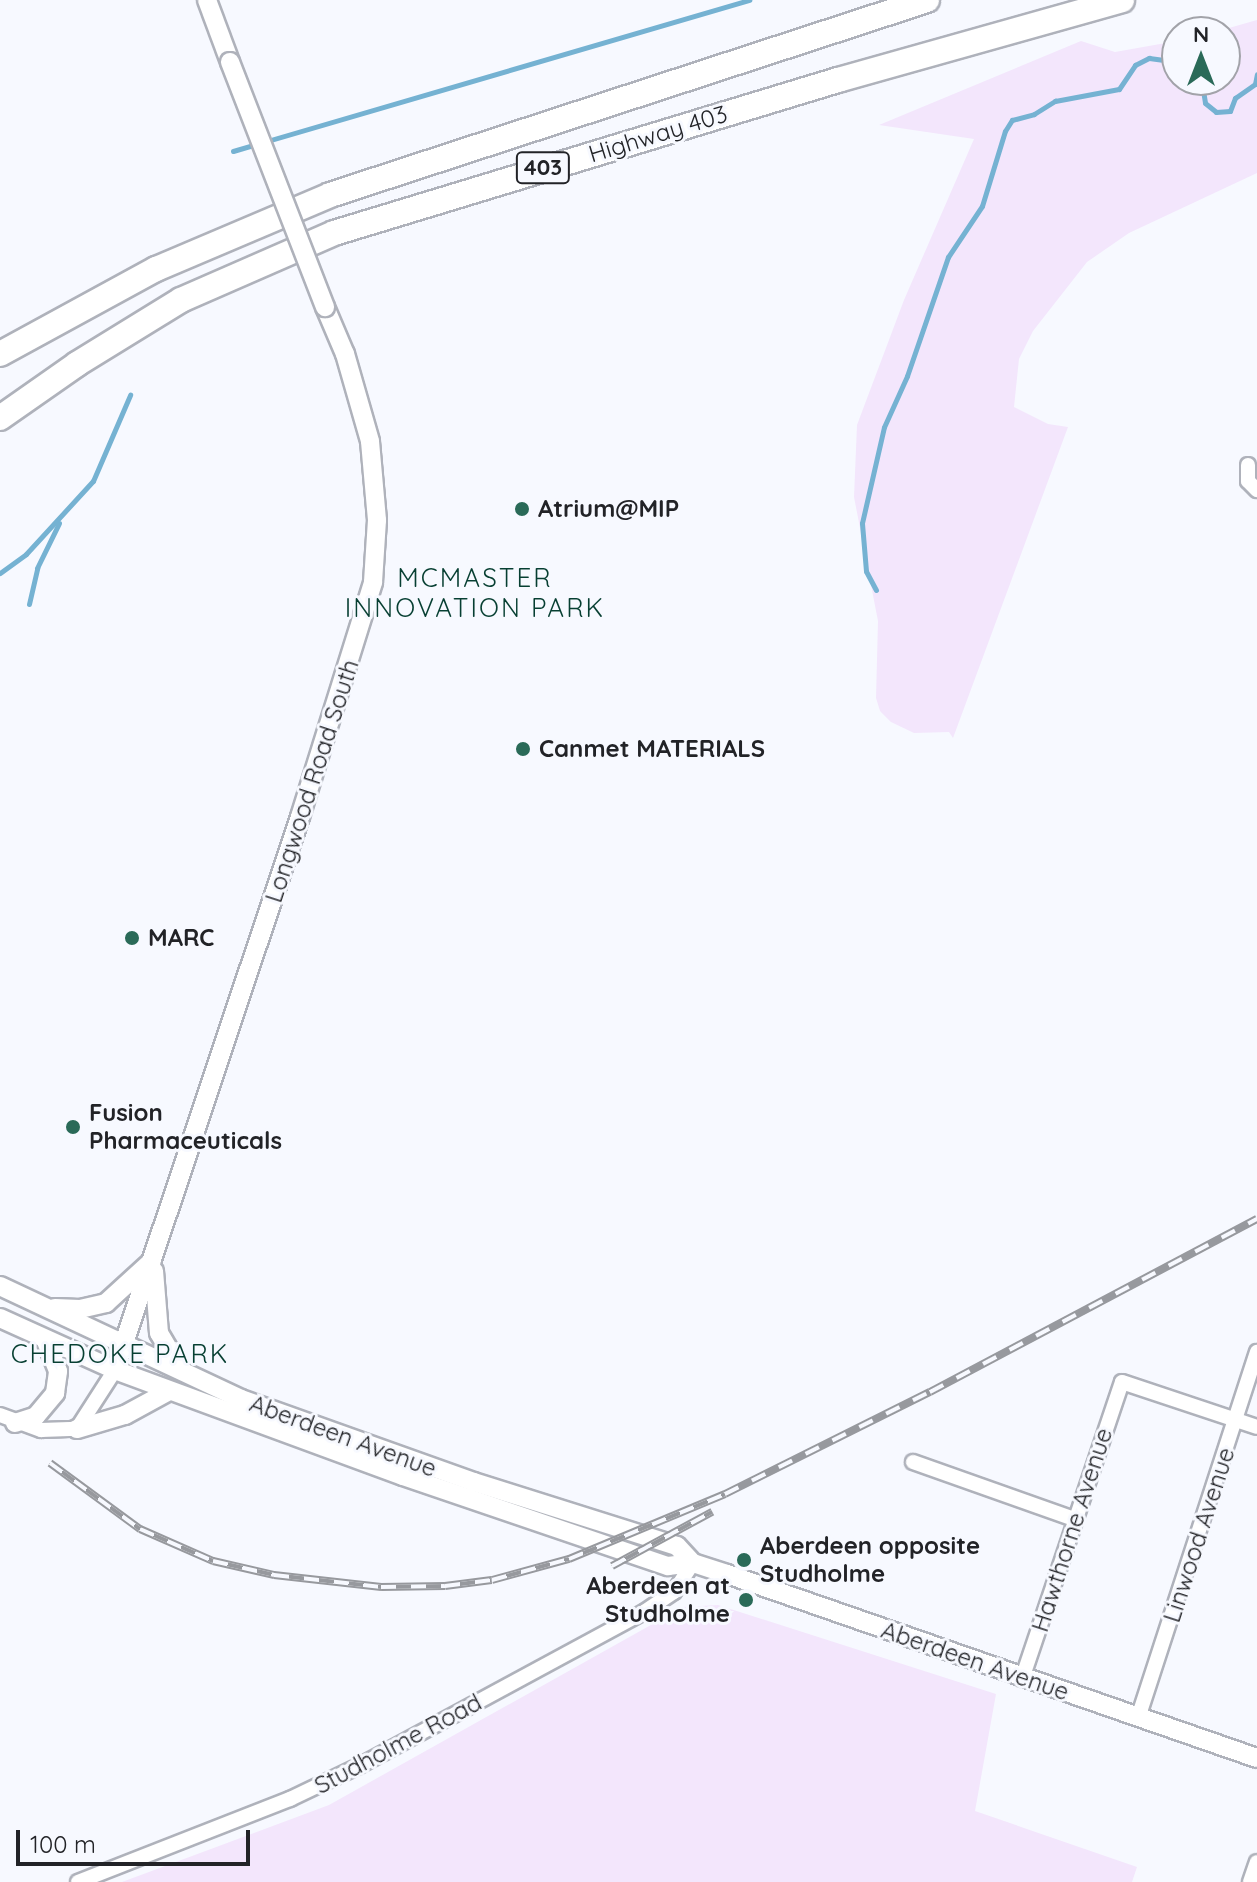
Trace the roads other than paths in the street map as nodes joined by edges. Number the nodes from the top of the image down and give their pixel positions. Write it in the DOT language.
graph roads {
  1 [pos="207,0"];
  2 [pos="927,0"];
  3 [pos="1122,0"];
  4 [pos="0,354"];
  5 [pos="0,418"];
  6 [pos="1248,465"];
  7 [pos="1257,490"];
  8 [pos="154,1260"];
  9 [pos="0,1286"];
  10 [pos="36,1304"];
  11 [pos="0,1318"];
  12 [pos="46,1341"];
  13 [pos="124,1345"];
  14 [pos="1257,1352"];
  15 [pos="115,1370"];
  16 [pos="181,1370"];
  17 [pos="169,1391"];
  18 [pos="8,1419"];
  19 [pos="1238,1420"];
  20 [pos="1257,1427"];
  21 [pos="77,1429"];
  22 [pos="913,1462"];
  23 [pos="1074,1519"];
  24 [pos="693,1563"];
  25 [pos="1022,1679"];
  26 [pos="1138,1718"];
  27 [pos="1257,1758"];
  28 [pos="1257,1862"];
  29 [pos="78,1882"];
  30 [pos="1250,1882"];
  1 -- 8 [label="main road, Longwood Road South, bridge"];
  2 -- 4 [label="highway, Highway 403 / 403"];
  3 -- 5 [label="highway, Highway 403 / 403"];
  6 -- 7 [label="street"];
  8 -- 10 [label="main road"];
  8 -- 13 [label="main road, Longwood Road South"];
  8 -- 16 [label="main road"];
  9 -- 10 [label="main road, Aberdeen Avenue"];
  10 -- 13 [label="main road, Aberdeen Avenue"];
  11 -- 12 [label="main road, Aberdeen Avenue"];
  12 -- 15 [label="main road, Aberdeen Avenue"];
  12 -- 18 [label="main road"];
  13 -- 15 [label="main road, Longwood Road South"];
  13 -- 16 [label="main road, Aberdeen Avenue"];
  14 -- 19 [label="street, Linwood Avenue"];
  15 -- 17 [label="main road, Aberdeen Avenue"];
  15 -- 21 [label="street, Longwood Road South"];
  16 -- 24 [label="main road, Aberdeen Avenue"];
  17 -- 21 [label="main road"];
  17 -- 24 [label="main road, Aberdeen Avenue"];
  18 -- 21 [label="street"];
  19 -- 20 [label="street"];
  19 -- 23 [label="street, Hawthorne Avenue"];
  19 -- 26 [label="street, Linwood Avenue"];
  22 -- 23 [label="street"];
  23 -- 25 [label="street, Hawthorne Avenue"];
  24 -- 25 [label="main road, Aberdeen Avenue"];
  24 -- 29 [label="street, Studholme Road"];
  25 -- 26 [label="main road, Aberdeen Avenue"];
  26 -- 27 [label="main road, Aberdeen Avenue"];
  28 -- 30 [label="street"];
}
